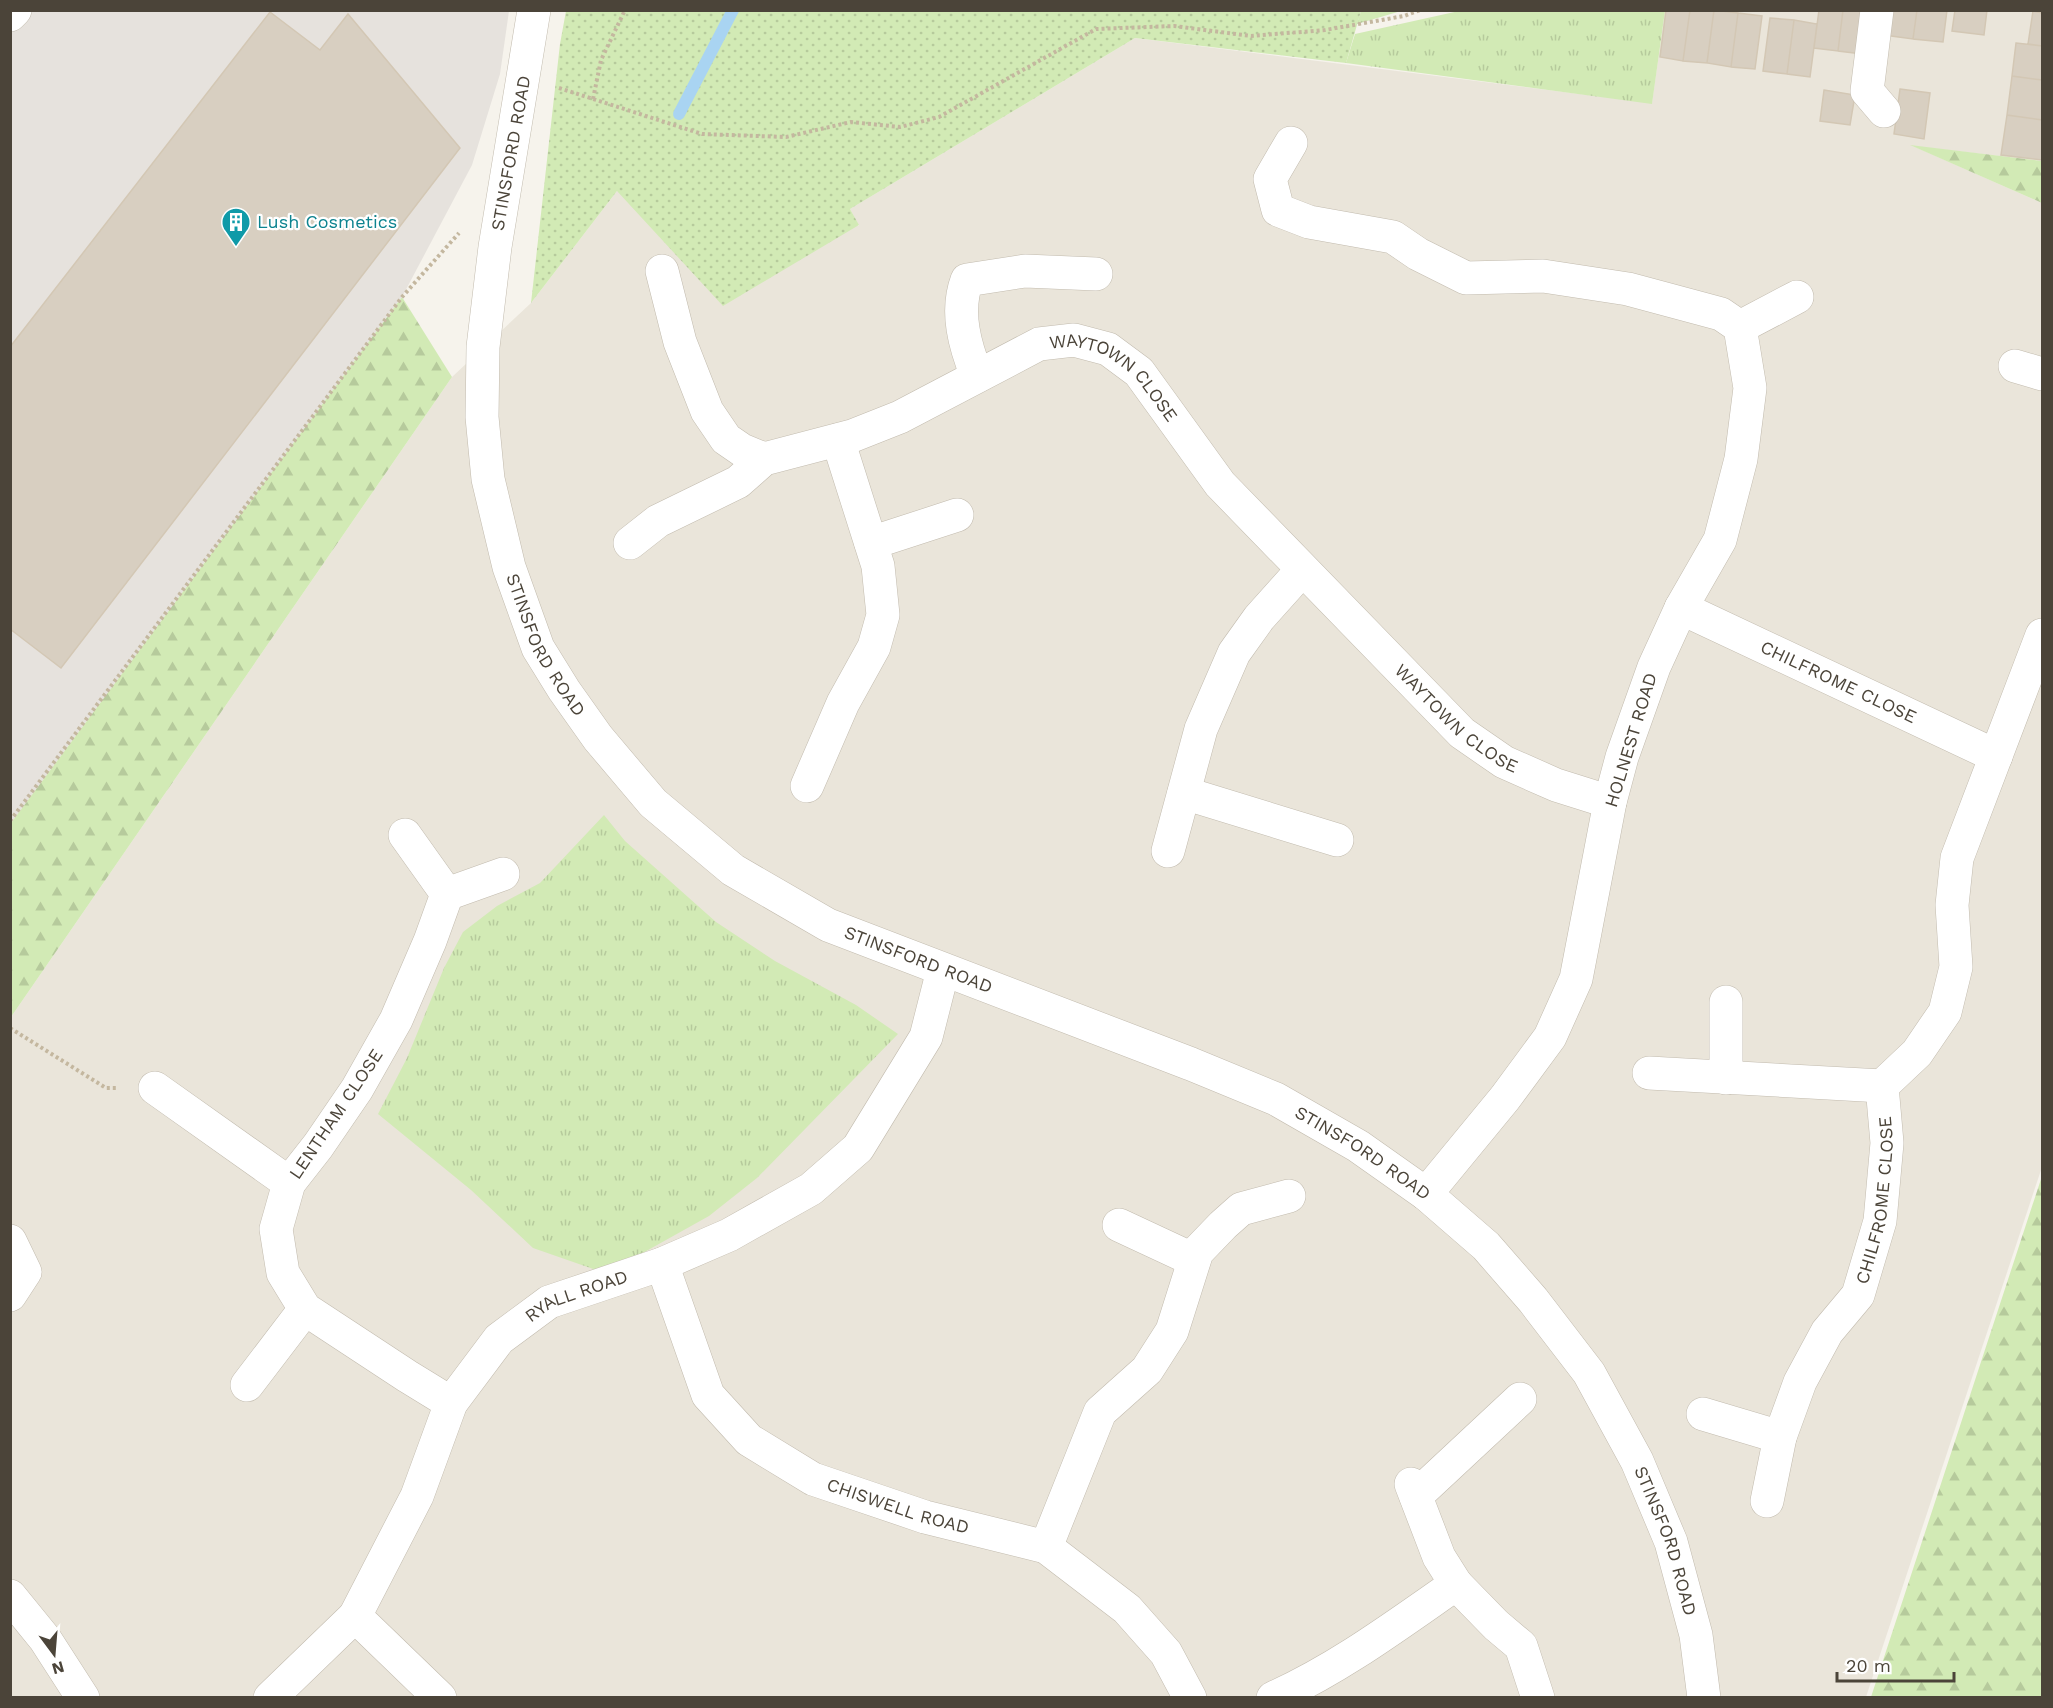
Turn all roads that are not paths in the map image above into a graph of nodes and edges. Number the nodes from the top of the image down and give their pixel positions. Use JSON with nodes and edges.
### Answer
{"nodes":[{"id":1,"x":15,"y":10,"type":"edge"},
{"id":2,"x":534,"y":10,"type":"edge"},
{"id":3,"x":1877,"y":10,"type":"edge"},
{"id":4,"x":10,"y":15,"type":"edge"},
{"id":5,"x":1884,"y":111,"type":"dead end"},
{"id":6,"x":1291,"y":144,"type":"dead end"},
{"id":7,"x":662,"y":271,"type":"dead end"},
{"id":8,"x":1096,"y":274,"type":"dead end"},
{"id":9,"x":1797,"y":297,"type":"dead end"},
{"id":10,"x":1740,"y":327,"type":"junction"},
{"id":11,"x":977,"y":376,"type":"junction"},
{"id":12,"x":838,"y":440,"type":"junction"},
{"id":13,"x":764,"y":459,"type":"junction"},
{"id":14,"x":957,"y":514,"type":"dead end"},
{"id":15,"x":630,"y":543,"type":"dead end"},
{"id":16,"x":871,"y":543,"type":"junction"},
{"id":17,"x":1302,"y":570,"type":"junction"},
{"id":18,"x":1681,"y":608,"type":"junction"},
{"id":19,"x":2043,"y":635,"type":"edge"},
{"id":20,"x":1996,"y":756,"type":"junction"},
{"id":21,"x":807,"y":786,"type":"dead end"},
{"id":22,"x":1184,"y":794,"type":"junction"},
{"id":23,"x":1610,"y":802,"type":"junction"},
{"id":24,"x":405,"y":835,"type":"dead end"},
{"id":25,"x":1337,"y":840,"type":"dead end"},
{"id":26,"x":1167,"y":851,"type":"dead end"},
{"id":27,"x":503,"y":874,"type":"dead end"},
{"id":28,"x":447,"y":894,"type":"junction"},
{"id":29,"x":943,"y":970,"type":"junction"},
{"id":30,"x":1726,"y":1002,"type":"dead end"},
{"id":31,"x":1649,"y":1073,"type":"dead end"},
{"id":32,"x":1726,"y":1078,"type":"junction"},
{"id":33,"x":1882,"y":1086,"type":"junction"},
{"id":34,"x":155,"y":1088,"type":"road end"},
{"id":35,"x":289,"y":1183,"type":"junction"},
{"id":36,"x":1426,"y":1194,"type":"junction"},
{"id":37,"x":1289,"y":1196,"type":"dead end"},
{"id":38,"x":1119,"y":1225,"type":"dead end"},
{"id":39,"x":10,"y":1241,"type":"edge"},
{"id":40,"x":1194,"y":1260,"type":"junction"},
{"id":41,"x":662,"y":1264,"type":"junction"},
{"id":42,"x":10,"y":1295,"type":"edge"},
{"id":43,"x":305,"y":1309,"type":"junction"},
{"id":44,"x":247,"y":1385,"type":"dead end"},
{"id":45,"x":1520,"y":1399,"type":"dead end"},
{"id":46,"x":451,"y":1403,"type":"junction"},
{"id":47,"x":1702,"y":1414,"type":"dead end"},
{"id":48,"x":1780,"y":1437,"type":"junction"},
{"id":49,"x":1767,"y":1501,"type":"dead end"},
{"id":50,"x":1046,"y":1547,"type":"junction"},
{"id":51,"x":1456,"y":1584,"type":"junction"},
{"id":52,"x":10,"y":1596,"type":"edge"},
{"id":53,"x":355,"y":1616,"type":"junction"},
{"id":54,"x":83,"y":1698,"type":"edge"},
{"id":55,"x":270,"y":1698,"type":"edge"},
{"id":56,"x":440,"y":1698,"type":"edge"},
{"id":57,"x":1190,"y":1698,"type":"edge"},
{"id":58,"x":1273,"y":1698,"type":"edge"},
{"id":59,"x":1538,"y":1698,"type":"edge"},
{"id":60,"x":1704,"y":1698,"type":"edge"}],
"edges":[{"from":1,"to":4,"type":"street"},
{"from":2,"to":29,"type":"street","name":"STINSFORD ROAD"},
{"from":3,"to":5,"type":"street"},
{"from":6,"to":10,"type":"street"},
{"from":7,"to":13,"type":"street"},
{"from":8,"to":11,"type":"street"},
{"from":9,"to":10,"type":"street"},
{"from":10,"to":18,"type":"street","name":"HOLNEST ROAD"},
{"from":11,"to":12,"type":"street","name":"WAYTOWN CLOSE"},
{"from":11,"to":17,"type":"street","name":"WAYTOWN CLOSE"},
{"from":12,"to":13,"type":"street","name":"WAYTOWN CLOSE"},
{"from":12,"to":16,"type":"street"},
{"from":13,"to":15,"type":"street","name":"WAYTOWN CLOSE"},
{"from":14,"to":16,"type":"street"},
{"from":16,"to":21,"type":"street"},
{"from":17,"to":22,"type":"street"},
{"from":17,"to":23,"type":"street","name":"WAYTOWN CLOSE"},
{"from":18,"to":20,"type":"street","name":"CHILFROME CLOSE"},
{"from":18,"to":23,"type":"street","name":"HOLNEST ROAD"},
{"from":19,"to":20,"type":"street"},
{"from":20,"to":33,"type":"street"},
{"from":22,"to":25,"type":"street"},
{"from":22,"to":26,"type":"street"},
{"from":23,"to":36,"type":"street","name":"HOLNEST ROAD"},
{"from":24,"to":28,"type":"street"},
{"from":27,"to":28,"type":"street"},
{"from":28,"to":35,"type":"street","name":"LENTHAM CLOSE"},
{"from":29,"to":36,"type":"street","name":"STINSFORD ROAD"},
{"from":29,"to":41,"type":"street","name":"RYALL ROAD"},
{"from":30,"to":32,"type":"street"},
{"from":31,"to":32,"type":"street"},
{"from":32,"to":33,"type":"street"},
{"from":33,"to":48,"type":"street","name":"CHILFROME CLOSE"},
{"from":34,"to":35,"type":"street"},
{"from":35,"to":43,"type":"street","name":"LENTHAM CLOSE"},
{"from":36,"to":60,"type":"street","name":"STINSFORD ROAD"},
{"from":37,"to":40,"type":"street"},
{"from":38,"to":40,"type":"street"},
{"from":39,"to":42,"type":"street"},
{"from":40,"to":50,"type":"street"},
{"from":41,"to":46,"type":"street","name":"RYALL ROAD"},
{"from":41,"to":50,"type":"street","name":"CHISWELL ROAD"},
{"from":43,"to":44,"type":"street"},
{"from":43,"to":46,"type":"street","name":"LENTHAM CLOSE"},
{"from":45,"to":51,"type":"street"},
{"from":46,"to":53,"type":"street","name":"RYALL ROAD"},
{"from":47,"to":48,"type":"street"},
{"from":48,"to":49,"type":"street","name":"CHILFROME CLOSE"},
{"from":50,"to":57,"type":"street","name":"CHISWELL ROAD"},
{"from":51,"to":58,"type":"street"},
{"from":51,"to":59,"type":"street"},
{"from":52,"to":54,"type":"street"},
{"from":53,"to":55,"type":"street","name":"RYALL ROAD"},
{"from":53,"to":56,"type":"street"}]}
